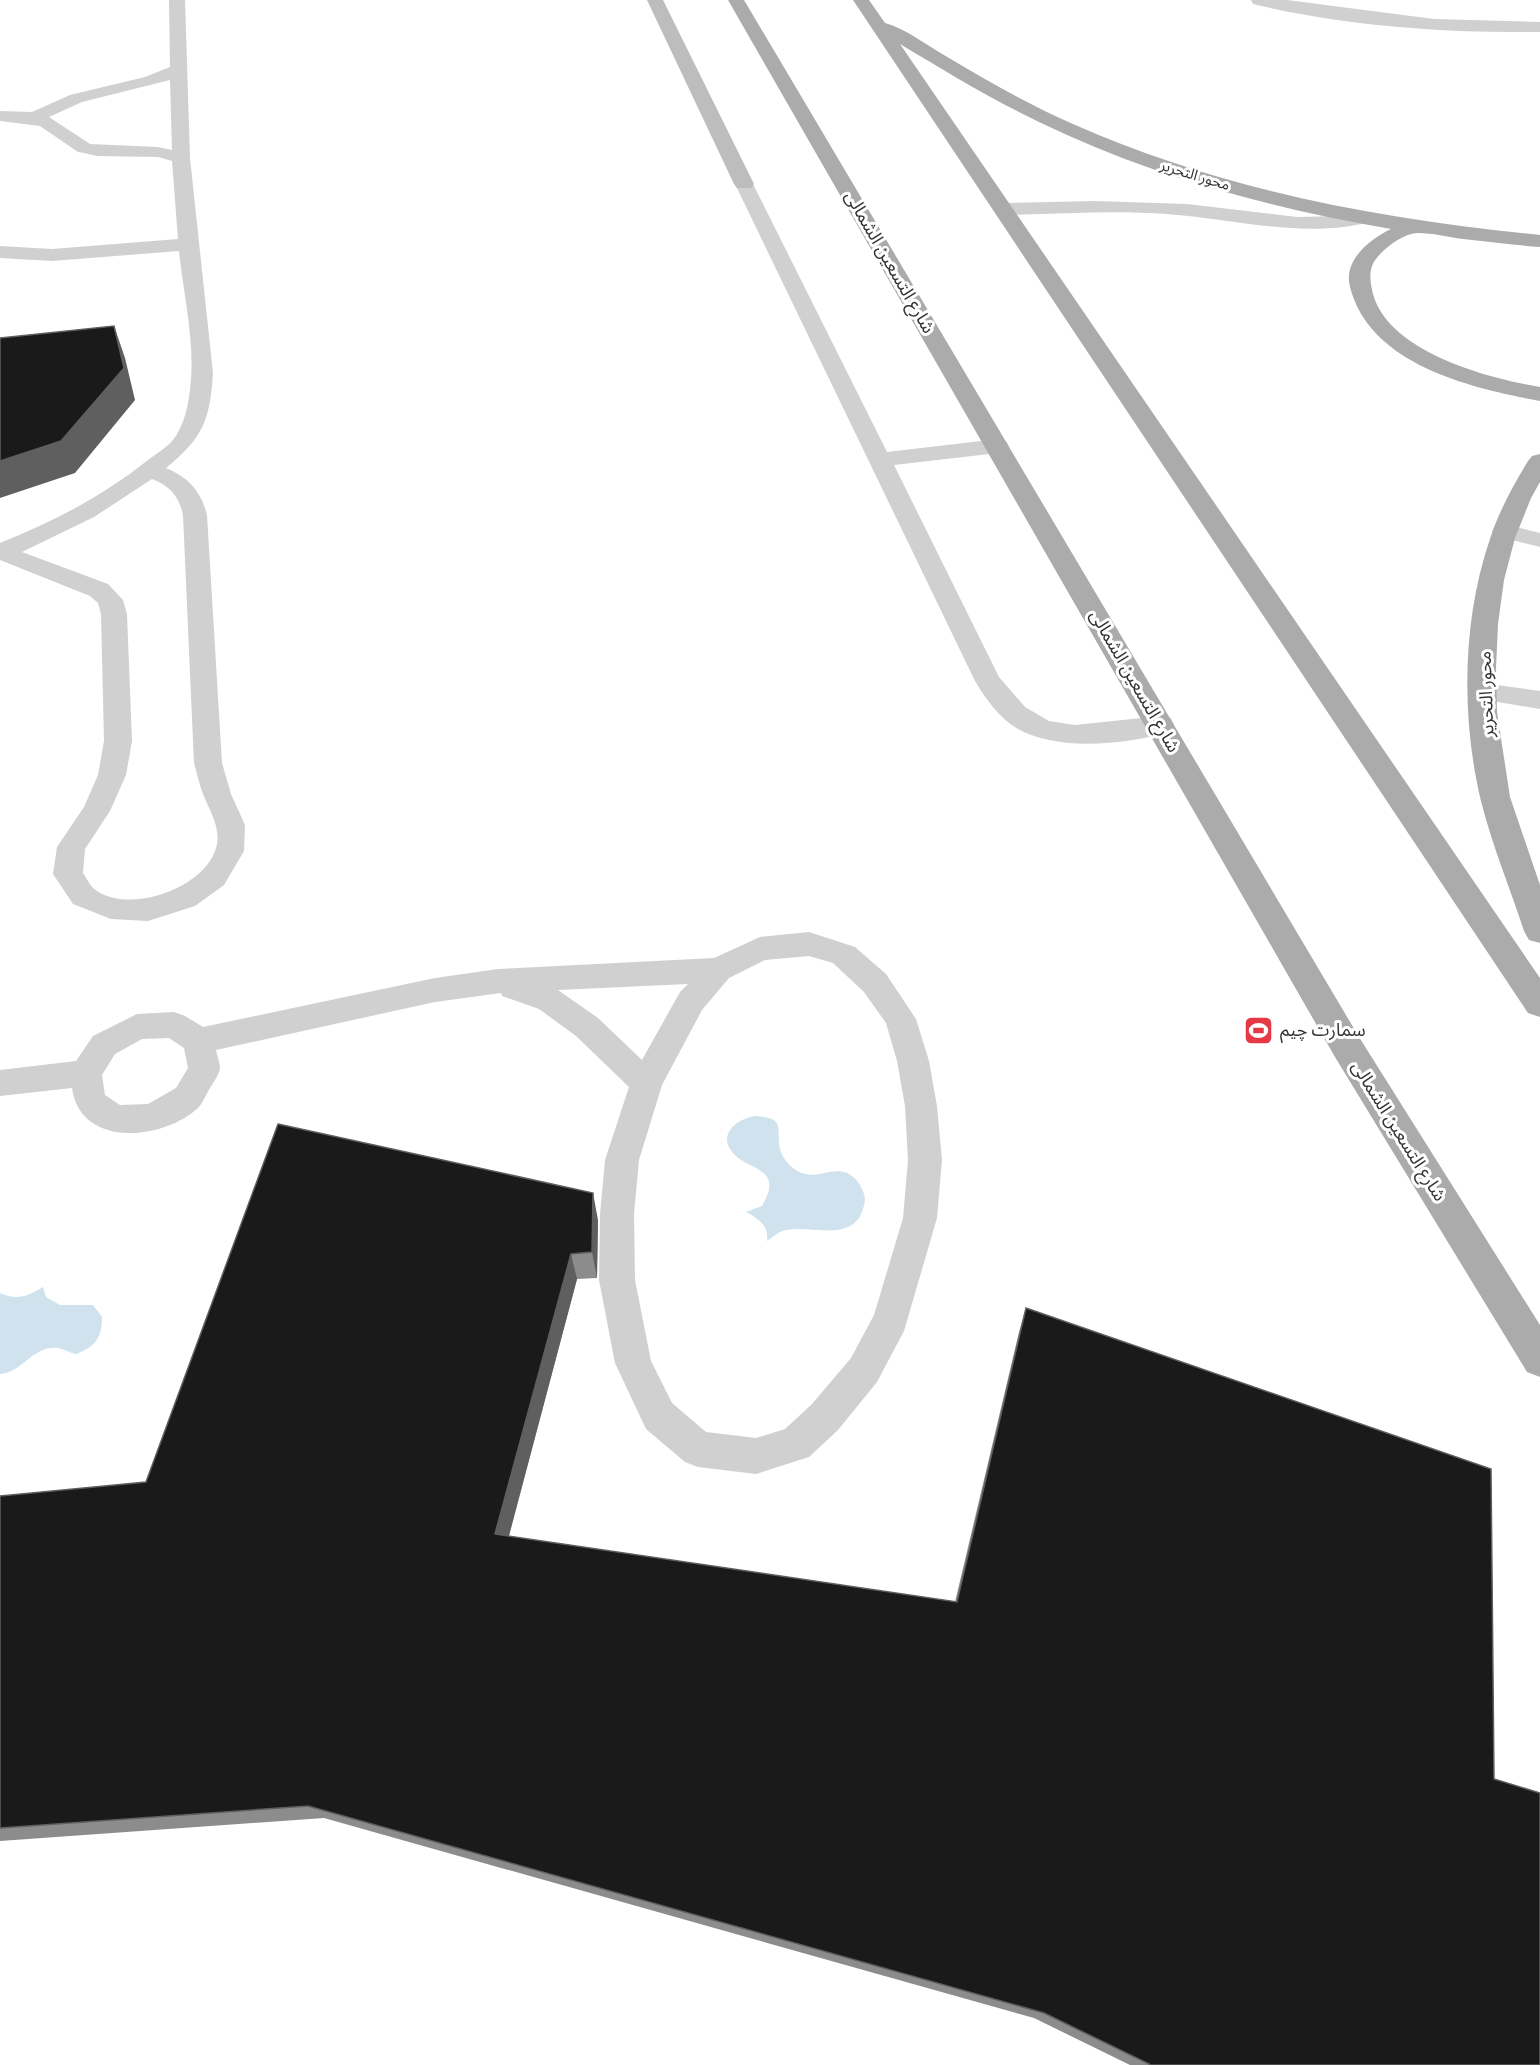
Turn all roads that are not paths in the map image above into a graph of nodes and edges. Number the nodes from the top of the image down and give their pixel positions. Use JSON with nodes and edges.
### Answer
{"nodes":[{"id":1,"x":177,"y":0,"type":"edge"},
{"id":2,"x":655,"y":0,"type":"edge"},
{"id":3,"x":736,"y":0,"type":"edge"},
{"id":4,"x":861,"y":0,"type":"edge"},
{"id":5,"x":1259,"y":0,"type":"edge"},
{"id":6,"x":878,"y":24,"type":"junction"},
{"id":7,"x":1540,"y":27,"type":"edge"},
{"id":8,"x":178,"y":70,"type":"junction"},
{"id":9,"x":0,"y":116,"type":"edge"},
{"id":10,"x":35,"y":118,"type":"junction"},
{"id":11,"x":181,"y":158,"type":"junction"},
{"id":12,"x":744,"y":184,"type":"joint"},
{"id":13,"x":1003,"y":209,"type":"junction"},
{"id":14,"x":1364,"y":218,"type":"junction"},
{"id":15,"x":1412,"y":226,"type":"junction"},
{"id":16,"x":1540,"y":241,"type":"edge"},
{"id":17,"x":188,"y":245,"type":"junction"},
{"id":18,"x":0,"y":252,"type":"edge"},
{"id":19,"x":1540,"y":393,"type":"edge"},
{"id":20,"x":998,"y":446,"type":"junction"},
{"id":21,"x":881,"y":460,"type":"junction"},
{"id":22,"x":1540,"y":460,"type":"edge"},
{"id":23,"x":150,"y":470,"type":"junction"},
{"id":24,"x":1504,"y":531,"type":"junction"},
{"id":25,"x":1540,"y":540,"type":"edge"},
{"id":26,"x":1,"y":552,"type":"edge"},
{"id":27,"x":1483,"y":692,"type":"junction"},
{"id":28,"x":1540,"y":700,"type":"edge"},
{"id":29,"x":1161,"y":725,"type":"junction"},
{"id":30,"x":1540,"y":931,"type":"edge"},
{"id":31,"x":718,"y":970,"type":"junction"},
{"id":32,"x":498,"y":981,"type":"junction"},
{"id":33,"x":1540,"y":1004,"type":"edge"},
{"id":34,"x":199,"y":1041,"type":"junction"},
{"id":35,"x":86,"y":1073,"type":"junction"},
{"id":36,"x":0,"y":1083,"type":"edge"},
{"id":37,"x":646,"y":1083,"type":"junction"},
{"id":38,"x":1540,"y":1359,"type":"edge"}],
"edges":[{"from":1,"to":8,"type":"lane"},
{"from":2,"to":12,"type":"street"},
{"from":3,"to":20,"type":"main road","name":"شارع التسعين الشمالى"},
{"from":4,"to":6,"type":"main road"},
{"from":5,"to":7,"type":"street"},
{"from":6,"to":13,"type":"main road"},
{"from":6,"to":14,"type":"main road","name":"محور التحرير"},
{"from":8,"to":10,"type":"lane"},
{"from":8,"to":11,"type":"lane"},
{"from":9,"to":10,"type":"lane"},
{"from":10,"to":11,"type":"lane"},
{"from":11,"to":17,"type":"lane"},
{"from":12,"to":21,"type":"lane"},
{"from":13,"to":14,"type":"lane"},
{"from":13,"to":33,"type":"main road"},
{"from":14,"to":15,"type":"main road","name":"محور التحرير"},
{"from":15,"to":16,"type":"main road","name":"محور التحرير"},
{"from":15,"to":19,"type":"main road"},
{"from":17,"to":18,"type":"lane"},
{"from":17,"to":23,"type":"lane"},
{"from":20,"to":21,"type":"lane"},
{"from":20,"to":29,"type":"main road","name":"شارع التسعين الشمالى"},
{"from":21,"to":29,"type":"lane"},
{"from":22,"to":24,"type":"main road","name":"محور التحرير"},
{"from":23,"to":26,"type":"lane"},
{"from":23,"to":26,"type":"lane"},
{"from":24,"to":25,"type":"lane"},
{"from":24,"to":27,"type":"main road","name":"محور التحرير"},
{"from":27,"to":28,"type":"lane"},
{"from":27,"to":30,"type":"main road","name":"محور التحرير"},
{"from":29,"to":38,"type":"main road","name":"شارع التسعين الشمالى"},
{"from":31,"to":32,"type":"lane"},
{"from":31,"to":37,"type":"lane"},
{"from":31,"to":37,"type":"lane"},
{"from":32,"to":34,"type":"lane"},
{"from":32,"to":37,"type":"lane"},
{"from":34,"to":35,"type":"lane"},
{"from":34,"to":35,"type":"lane"},
{"from":35,"to":36,"type":"lane"}]}
